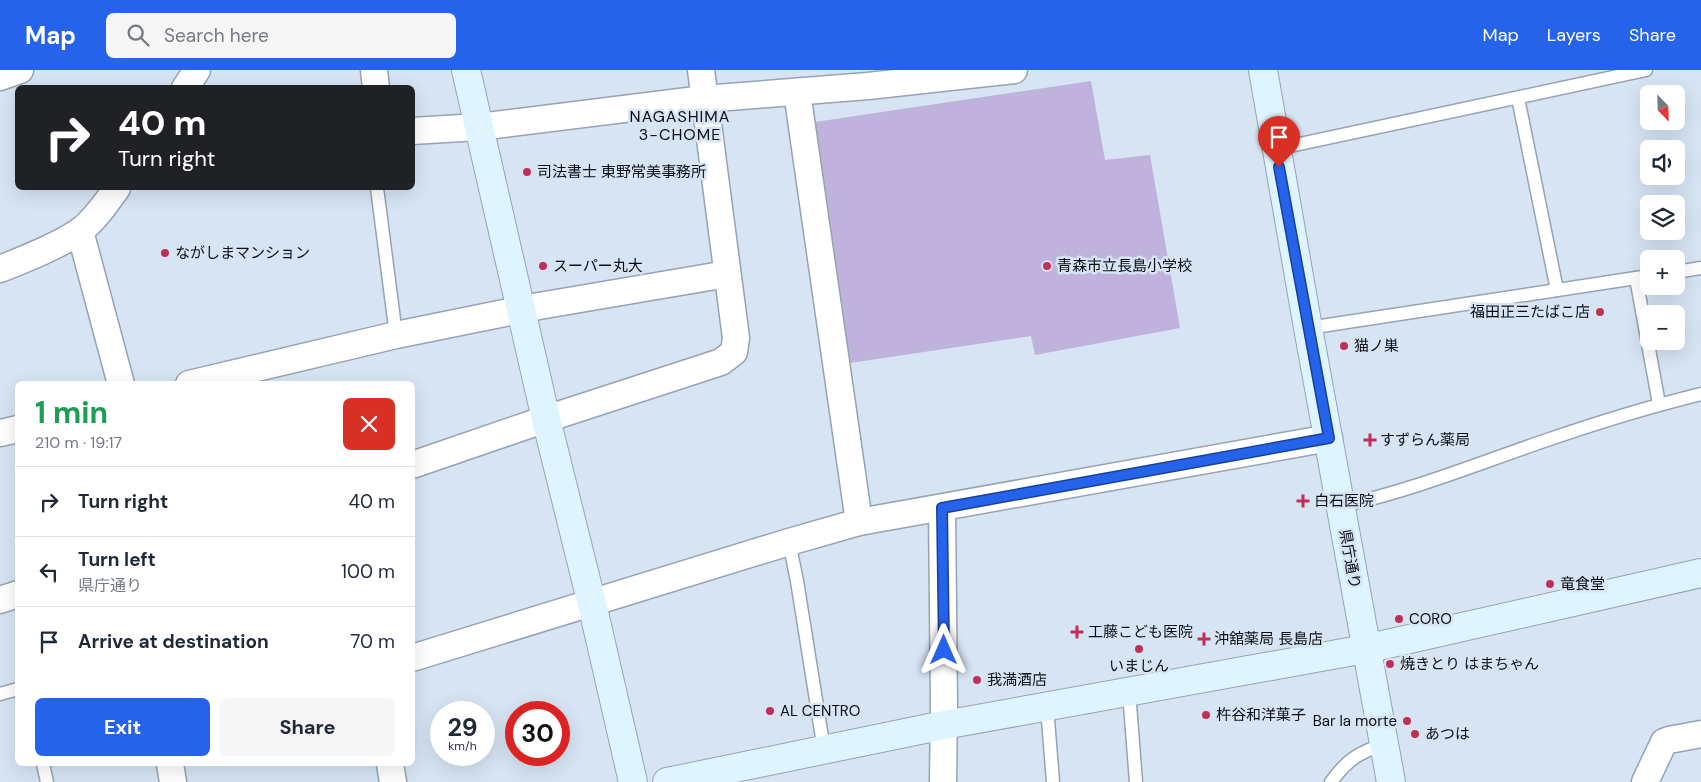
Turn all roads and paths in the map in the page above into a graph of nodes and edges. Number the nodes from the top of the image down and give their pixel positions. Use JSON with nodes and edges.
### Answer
{"nodes":[{"id":1,"x":20,"y":70,"type":"edge"},
{"id":2,"x":196,"y":70,"type":"edge"},
{"id":3,"x":374,"y":70,"type":"edge"},
{"id":4,"x":466,"y":70,"type":"edge"},
{"id":5,"x":701,"y":70,"type":"edge"},
{"id":6,"x":1007,"y":70,"type":"edge"},
{"id":7,"x":1263,"y":70,"type":"edge"},
{"id":8,"x":1646,"y":70,"type":"edge"},
{"id":9,"x":0,"y":77,"type":"edge"},
{"id":10,"x":187,"y":85,"type":"edge"},
{"id":11,"x":376,"y":85,"type":"edge"},
{"id":12,"x":797,"y":92,"type":"junction"},
{"id":13,"x":1518,"y":98,"type":"junction"},
{"id":14,"x":704,"y":99,"type":"junction"},
{"id":15,"x":479,"y":127,"type":"junction"},
{"id":16,"x":415,"y":131,"type":"edge"},
{"id":17,"x":1276,"y":149,"type":"junction"},
{"id":18,"x":116,"y":190,"type":"edge"},
{"id":19,"x":377,"y":190,"type":"edge"},
{"id":20,"x":80,"y":231,"type":"junction"},
{"id":21,"x":1701,"y":268,"type":"edge"},
{"id":22,"x":0,"y":269,"type":"edge"},
{"id":23,"x":1685,"y":271,"type":"edge"},
{"id":24,"x":727,"y":274,"type":"junction"},
{"id":25,"x":1640,"y":277,"type":"edge"},
{"id":26,"x":1557,"y":290,"type":"junction"},
{"id":27,"x":1644,"y":295,"type":"edge"},
{"id":28,"x":521,"y":310,"type":"junction"},
{"id":29,"x":1308,"y":328,"type":"junction"},
{"id":30,"x":396,"y":335,"type":"junction"},
{"id":31,"x":119,"y":381,"type":"edge"},
{"id":32,"x":202,"y":381,"type":"edge"},
{"id":33,"x":1701,"y":394,"type":"edge"},
{"id":34,"x":1659,"y":404,"type":"junction"},
{"id":35,"x":546,"y":419,"type":"junction"},
{"id":36,"x":15,"y":430,"type":"edge"},
{"id":37,"x":0,"y":433,"type":"edge"},
{"id":38,"x":1329,"y":438,"type":"junction"},
{"id":39,"x":415,"y":464,"type":"edge"},
{"id":40,"x":1341,"y":506,"type":"junction"},
{"id":41,"x":942,"y":508,"type":"junction"},
{"id":42,"x":858,"y":522,"type":"junction"},
{"id":43,"x":789,"y":542,"type":"junction"},
{"id":44,"x":1701,"y":573,"type":"edge"},
{"id":45,"x":15,"y":595,"type":"edge"},
{"id":46,"x":0,"y":600,"type":"edge"},
{"id":47,"x":592,"y":604,"type":"junction"},
{"id":48,"x":1366,"y":649,"type":"junction"},
{"id":49,"x":415,"y":657,"type":"edge"},
{"id":50,"x":15,"y":690,"type":"edge"},
{"id":51,"x":1129,"y":692,"type":"junction"},
{"id":52,"x":0,"y":694,"type":"edge"},
{"id":53,"x":1047,"y":707,"type":"junction"},
{"id":54,"x":944,"y":725,"type":"junction"},
{"id":55,"x":1701,"y":734,"type":"edge"},
{"id":56,"x":1383,"y":744,"type":"junction"},
{"id":57,"x":824,"y":750,"type":"junction"},
{"id":58,"x":44,"y":766,"type":"edge"},
{"id":59,"x":170,"y":766,"type":"edge"},
{"id":60,"x":390,"y":766,"type":"edge"},
{"id":61,"x":47,"y":782,"type":"edge"},
{"id":62,"x":173,"y":782,"type":"edge"},
{"id":63,"x":393,"y":782,"type":"edge"},
{"id":64,"x":633,"y":782,"type":"edge"},
{"id":65,"x":666,"y":782,"type":"edge"},
{"id":66,"x":943,"y":782,"type":"edge"},
{"id":67,"x":1053,"y":782,"type":"edge"},
{"id":68,"x":1136,"y":782,"type":"edge"},
{"id":69,"x":1331,"y":782,"type":"edge"},
{"id":70,"x":1391,"y":782,"type":"edge"},
{"id":71,"x":1645,"y":782,"type":"edge"}],
"edges":[{"from":1,"to":9,"type":"street"},
{"from":2,"to":10,"type":"street"},
{"from":3,"to":11,"type":"street"},
{"from":4,"to":15,"type":"street"},
{"from":5,"to":14,"type":"street"},
{"from":6,"to":12,"type":"street"},
{"from":7,"to":17,"type":"street","name":"県庁通り"},
{"from":8,"to":13,"type":"lane"},
{"from":12,"to":14,"type":"street"},
{"from":12,"to":42,"type":"street"},
{"from":13,"to":17,"type":"lane"},
{"from":13,"to":26,"type":"lane"},
{"from":14,"to":15,"type":"street"},
{"from":14,"to":24,"type":"street"},
{"from":15,"to":16,"type":"street"},
{"from":15,"to":28,"type":"street"},
{"from":17,"to":29,"type":"street","name":"県庁通り"},
{"from":18,"to":20,"type":"street"},
{"from":19,"to":30,"type":"lane"},
{"from":20,"to":22,"type":"street"},
{"from":20,"to":31,"type":"street"},
{"from":21,"to":23,"type":"lane"},
{"from":24,"to":28,"type":"street"},
{"from":24,"to":35,"type":"street"},
{"from":25,"to":26,"type":"lane"},
{"from":26,"to":29,"type":"lane"},
{"from":27,"to":34,"type":"lane"},
{"from":28,"to":30,"type":"street"},
{"from":28,"to":35,"type":"street"},
{"from":29,"to":38,"type":"street","name":"県庁通り"},
{"from":30,"to":32,"type":"street"},
{"from":33,"to":34,"type":"lane"},
{"from":34,"to":40,"type":"lane"},
{"from":35,"to":39,"type":"street"},
{"from":35,"to":47,"type":"street"},
{"from":36,"to":37,"type":"street"},
{"from":38,"to":40,"type":"street","name":"県庁通り"},
{"from":38,"to":41,"type":"street"},
{"from":40,"to":48,"type":"street","name":"県庁通り"},
{"from":41,"to":42,"type":"street"},
{"from":41,"to":54,"type":"street"},
{"from":42,"to":43,"type":"street"},
{"from":43,"to":47,"type":"street"},
{"from":43,"to":57,"type":"lane"},
{"from":44,"to":48,"type":"street"},
{"from":45,"to":46,"type":"street"},
{"from":47,"to":49,"type":"street"},
{"from":47,"to":64,"type":"street"},
{"from":48,"to":51,"type":"street"},
{"from":48,"to":56,"type":"street","name":"県庁通り"},
{"from":50,"to":52,"type":"lane"},
{"from":51,"to":53,"type":"street"},
{"from":51,"to":68,"type":"lane"},
{"from":53,"to":54,"type":"street"},
{"from":53,"to":67,"type":"lane"},
{"from":54,"to":57,"type":"street"},
{"from":54,"to":66,"type":"street"},
{"from":55,"to":71,"type":"street"},
{"from":56,"to":69,"type":"lane"},
{"from":56,"to":70,"type":"street","name":"県庁通り"},
{"from":57,"to":65,"type":"street"},
{"from":58,"to":61,"type":"lane"},
{"from":59,"to":62,"type":"street"},
{"from":60,"to":63,"type":"street"}]}
